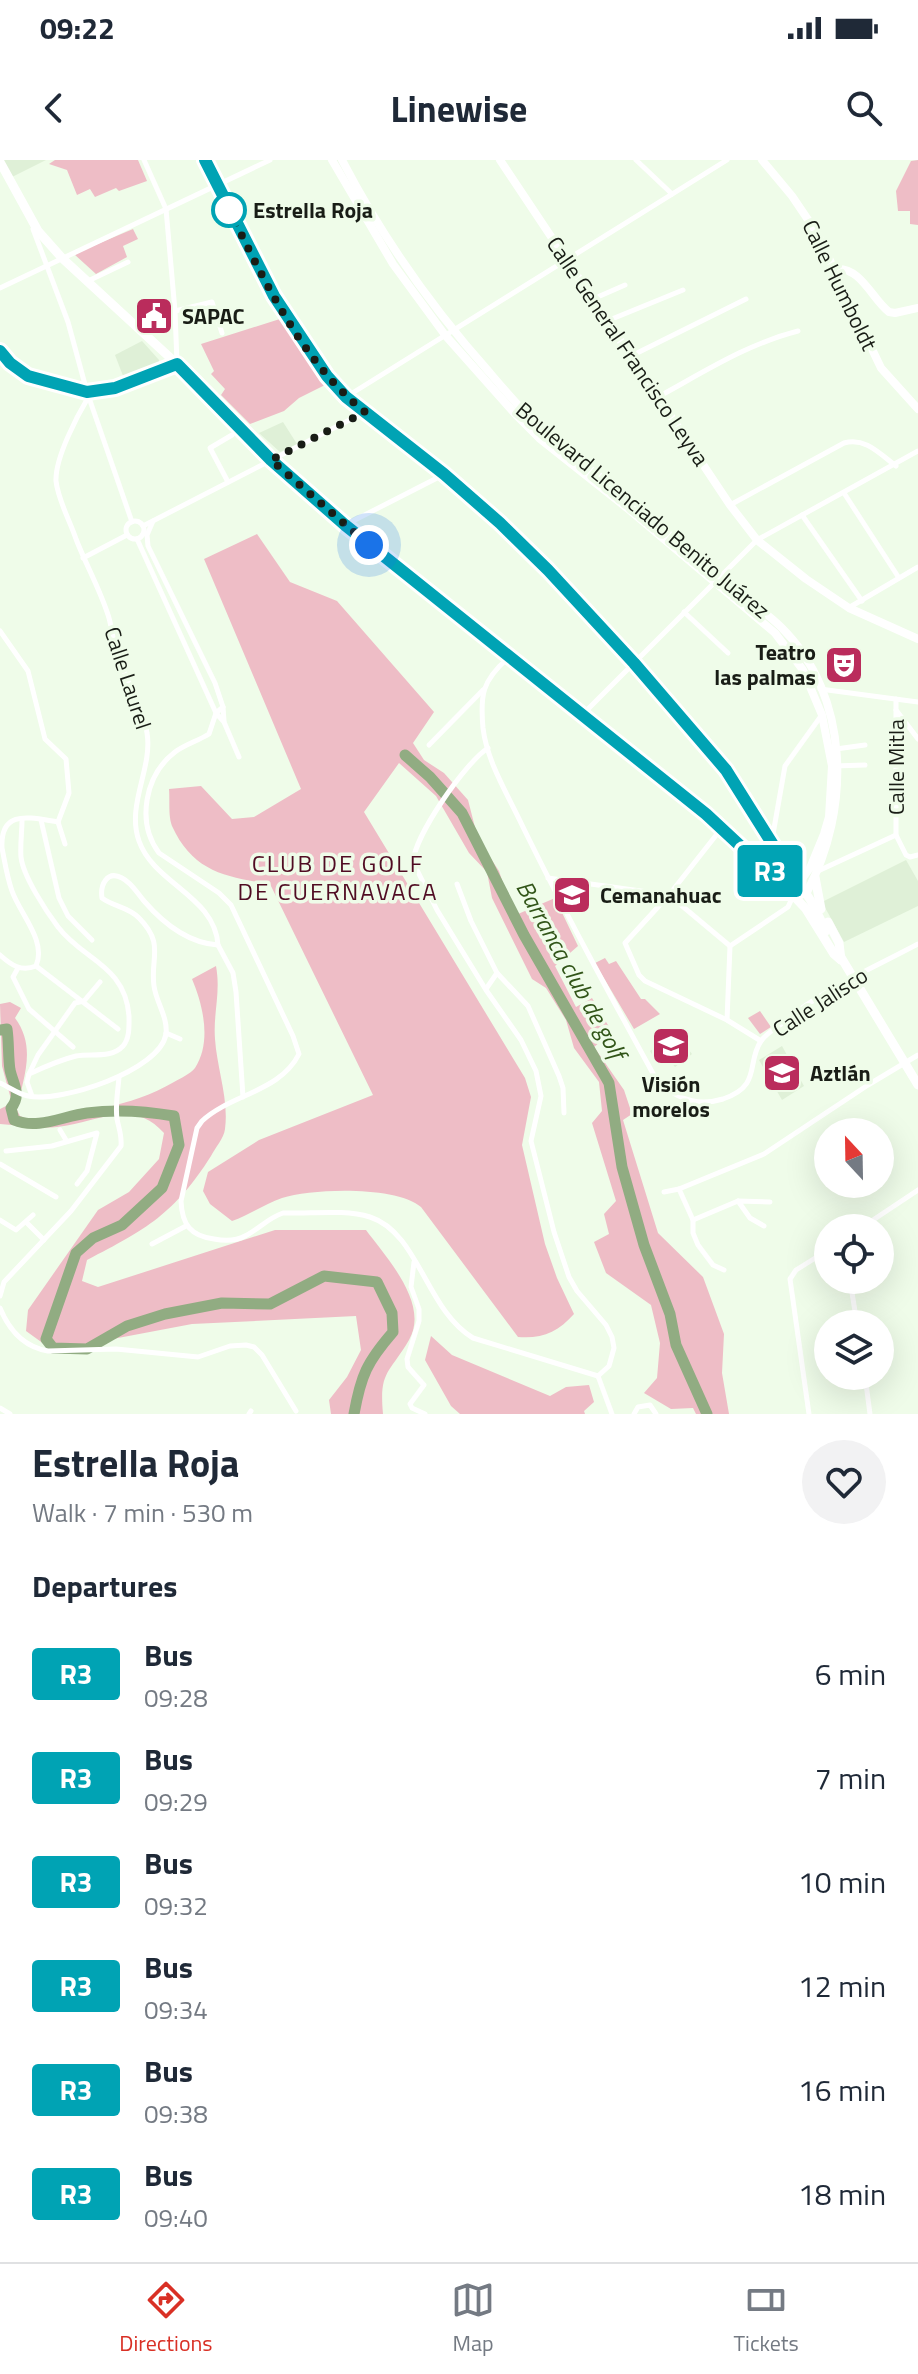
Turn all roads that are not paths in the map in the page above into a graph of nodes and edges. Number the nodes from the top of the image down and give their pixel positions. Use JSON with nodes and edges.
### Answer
{"nodes":[{"id":1,"x":144,"y":160,"type":"edge"},
{"id":2,"x":205,"y":160,"type":"edge"},
{"id":3,"x":270,"y":160,"type":"edge"},
{"id":4,"x":332,"y":160,"type":"edge"},
{"id":5,"x":342,"y":160,"type":"edge"},
{"id":6,"x":500,"y":160,"type":"edge"},
{"id":7,"x":636,"y":160,"type":"edge"},
{"id":8,"x":727,"y":160,"type":"edge"},
{"id":9,"x":762,"y":160,"type":"edge"},
{"id":10,"x":0,"y":162,"type":"edge"},
{"id":11,"x":217,"y":186,"type":"junction"},
{"id":12,"x":672,"y":194,"type":"junction"},
{"id":13,"x":166,"y":209,"type":"junction"},
{"id":14,"x":30,"y":221,"type":"junction"},
{"id":15,"x":62,"y":258,"type":"junction"},
{"id":16,"x":567,"y":258,"type":"junction"},
{"id":17,"x":128,"y":262,"type":"dead end"},
{"id":18,"x":46,"y":265,"type":"junction"},
{"id":19,"x":836,"y":269,"type":"junction"},
{"id":20,"x":87,"y":281,"type":"junction"},
{"id":21,"x":625,"y":285,"type":"dead end"},
{"id":22,"x":0,"y":288,"type":"edge"},
{"id":23,"x":683,"y":290,"type":"dead end"},
{"id":24,"x":593,"y":299,"type":"junction"},
{"id":25,"x":746,"y":299,"type":"dead end"},
{"id":26,"x":918,"y":308,"type":"edge"},
{"id":27,"x":175,"y":311,"type":"junction"},
{"id":28,"x":607,"y":321,"type":"junction"},
{"id":29,"x":798,"y":331,"type":"dead end"},
{"id":30,"x":222,"y":333,"type":"dead end"},
{"id":31,"x":448,"y":333,"type":"junction"},
{"id":32,"x":0,"y":351,"type":"edge"},
{"id":33,"x":631,"y":356,"type":"junction"},
{"id":34,"x":177,"y":364,"type":"junction"},
{"id":35,"x":88,"y":394,"type":"junction"},
{"id":36,"x":346,"y":397,"type":"junction"},
{"id":37,"x":658,"y":397,"type":"junction"},
{"id":38,"x":918,"y":409,"type":"edge"},
{"id":39,"x":365,"y":412,"type":"junction"},
{"id":40,"x":232,"y":435,"type":"dead end"},
{"id":41,"x":918,"y":451,"type":"edge"},
{"id":42,"x":271,"y":460,"type":"junction"},
{"id":43,"x":896,"y":466,"type":"junction"},
{"id":44,"x":444,"y":474,"type":"junction"},
{"id":45,"x":228,"y":482,"type":"junction"},
{"id":46,"x":844,"y":493,"type":"junction"},
{"id":47,"x":730,"y":505,"type":"junction"},
{"id":48,"x":802,"y":515,"type":"junction"},
{"id":49,"x":153,"y":521,"type":"junction"},
{"id":50,"x":132,"y":522,"type":"junction"},
{"id":51,"x":345,"y":525,"type":"junction"},
{"id":52,"x":143,"y":526,"type":"junction"},
{"id":53,"x":127,"y":535,"type":"junction"},
{"id":54,"x":137,"y":539,"type":"junction"},
{"id":55,"x":757,"y":540,"type":"junction"},
{"id":56,"x":83,"y":558,"type":"junction"},
{"id":57,"x":918,"y":567,"type":"edge"},
{"id":58,"x":899,"y":578,"type":"junction"},
{"id":59,"x":717,"y":581,"type":"junction"},
{"id":60,"x":862,"y":601,"type":"junction"},
{"id":61,"x":849,"y":608,"type":"junction"},
{"id":62,"x":684,"y":612,"type":"junction"},
{"id":63,"x":0,"y":631,"type":"edge"},
{"id":64,"x":918,"y":639,"type":"edge"},
{"id":65,"x":728,"y":653,"type":"dead end"},
{"id":66,"x":508,"y":658,"type":"junction"},
{"id":67,"x":634,"y":663,"type":"junction"},
{"id":68,"x":483,"y":689,"type":"junction"},
{"id":69,"x":817,"y":690,"type":"junction"},
{"id":70,"x":896,"y":699,"type":"junction"},
{"id":71,"x":918,"y":702,"type":"edge"},
{"id":72,"x":223,"y":707,"type":"junction"},
{"id":73,"x":895,"y":709,"type":"junction"},
{"id":74,"x":825,"y":712,"type":"junction"},
{"id":75,"x":216,"y":713,"type":"junction"},
{"id":76,"x":581,"y":716,"type":"junction"},
{"id":77,"x":224,"y":722,"type":"junction"},
{"id":78,"x":918,"y":739,"type":"edge"},
{"id":79,"x":429,"y":745,"type":"dead end"},
{"id":80,"x":865,"y":745,"type":"dead end"},
{"id":81,"x":488,"y":748,"type":"junction"},
{"id":82,"x":836,"y":749,"type":"junction"},
{"id":83,"x":239,"y":757,"type":"dead end"},
{"id":84,"x":865,"y":765,"type":"dead end"},
{"id":85,"x":835,"y":766,"type":"junction"},
{"id":86,"x":22,"y":820,"type":"junction"},
{"id":87,"x":41,"y":820,"type":"junction"},
{"id":88,"x":58,"y":822,"type":"junction"},
{"id":89,"x":1,"y":828,"type":"edge"},
{"id":90,"x":721,"y":828,"type":"junction"},
{"id":91,"x":896,"y":835,"type":"junction"},
{"id":92,"x":772,"y":840,"type":"junction"},
{"id":93,"x":65,"y":844,"type":"dead end"},
{"id":94,"x":918,"y":855,"type":"edge"},
{"id":95,"x":770,"y":871,"type":"junction"},
{"id":96,"x":816,"y":874,"type":"junction"},
{"id":97,"x":548,"y":878,"type":"junction"},
{"id":98,"x":797,"y":883,"type":"junction"},
{"id":99,"x":457,"y":884,"type":"dead end"},
{"id":100,"x":807,"y":892,"type":"junction"},
{"id":101,"x":669,"y":895,"type":"junction"},
{"id":102,"x":793,"y":896,"type":"junction"},
{"id":103,"x":92,"y":940,"type":"dead end"},
{"id":104,"x":918,"y":944,"type":"edge"},
{"id":105,"x":218,"y":945,"type":"junction"},
{"id":106,"x":730,"y":946,"type":"junction"},
{"id":107,"x":0,"y":955,"type":"edge"},
{"id":108,"x":841,"y":960,"type":"junction"},
{"id":109,"x":36,"y":966,"type":"junction"},
{"id":110,"x":18,"y":968,"type":"junction"},
{"id":111,"x":497,"y":973,"type":"junction"},
{"id":112,"x":852,"y":976,"type":"junction"},
{"id":113,"x":100,"y":982,"type":"dead end"},
{"id":114,"x":486,"y":990,"type":"junction"},
{"id":115,"x":84,"y":1001,"type":"junction"},
{"id":116,"x":727,"y":1020,"type":"junction"},
{"id":117,"x":118,"y":1029,"type":"dead end"},
{"id":118,"x":55,"y":1031,"type":"junction"},
{"id":119,"x":166,"y":1033,"type":"junction"},
{"id":120,"x":180,"y":1039,"type":"dead end"},
{"id":121,"x":761,"y":1041,"type":"junction"},
{"id":122,"x":73,"y":1047,"type":"dead end"},
{"id":123,"x":918,"y":1055,"type":"edge"},
{"id":124,"x":904,"y":1061,"type":"junction"},
{"id":125,"x":29,"y":1074,"type":"junction"},
{"id":126,"x":119,"y":1077,"type":"junction"},
{"id":127,"x":1,"y":1084,"type":"edge"},
{"id":128,"x":918,"y":1085,"type":"edge"},
{"id":129,"x":32,"y":1096,"type":"junction"},
{"id":130,"x":243,"y":1097,"type":"junction"},
{"id":131,"x":564,"y":1113,"type":"dead end"},
{"id":132,"x":60,"y":1130,"type":"dead end"},
{"id":133,"x":66,"y":1140,"type":"junction"},
{"id":134,"x":3,"y":1149,"type":"edge"},
{"id":135,"x":0,"y":1163,"type":"edge"},
{"id":136,"x":77,"y":1184,"type":"dead end"},
{"id":137,"x":679,"y":1189,"type":"junction"},
{"id":138,"x":918,"y":1190,"type":"edge"},
{"id":139,"x":664,"y":1192,"type":"dead end"},
{"id":140,"x":56,"y":1197,"type":"dead end"},
{"id":141,"x":738,"y":1201,"type":"junction"},
{"id":142,"x":770,"y":1202,"type":"dead end"},
{"id":143,"x":882,"y":1214,"type":"edge"},
{"id":144,"x":33,"y":1215,"type":"dead end"},
{"id":145,"x":0,"y":1220,"type":"edge"},
{"id":146,"x":693,"y":1220,"type":"junction"},
{"id":147,"x":26,"y":1222,"type":"junction"},
{"id":148,"x":186,"y":1226,"type":"junction"},
{"id":149,"x":764,"y":1226,"type":"dead end"},
{"id":150,"x":44,"y":1240,"type":"junction"},
{"id":151,"x":152,"y":1244,"type":"dead end"},
{"id":152,"x":814,"y":1259,"type":"edge"},
{"id":153,"x":414,"y":1261,"type":"junction"},
{"id":154,"x":724,"y":1270,"type":"dead end"},
{"id":155,"x":0,"y":1296,"type":"edge"},
{"id":156,"x":0,"y":1308,"type":"edge"},
{"id":157,"x":598,"y":1376,"type":"junction"},
{"id":158,"x":867,"y":1390,"type":"edge"},
{"id":159,"x":0,"y":1408,"type":"edge"},
{"id":160,"x":296,"y":1411,"type":"dead end"},
{"id":161,"x":428,"y":1413,"type":"edge"},
{"id":162,"x":10,"y":1414,"type":"edge"},
{"id":163,"x":612,"y":1414,"type":"edge"},
{"id":164,"x":634,"y":1414,"type":"edge"},
{"id":165,"x":656,"y":1414,"type":"edge"},
{"id":166,"x":809,"y":1414,"type":"edge"},
{"id":167,"x":870,"y":1414,"type":"edge"}],
"edges":[{"from":1,"to":13,"type":"street"},
{"from":2,"to":11,"type":"street"},
{"from":3,"to":11,"type":"street"},
{"from":4,"to":31,"type":"street","name":"Boulevard Licenciado Benito Juárez"},
{"from":5,"to":31,"type":"street","name":"Boulevard Licenciado Benito Juárez"},
{"from":6,"to":16,"type":"street","name":"Calle General Francisco Leyva"},
{"from":7,"to":12,"type":"street"},
{"from":8,"to":12,"type":"street"},
{"from":9,"to":19,"type":"street","name":"Calle Humboldt"},
{"from":10,"to":14,"type":"main road"},
{"from":11,"to":13,"type":"street"},
{"from":11,"to":36,"type":"street"},
{"from":12,"to":16,"type":"street"},
{"from":13,"to":15,"type":"street"},
{"from":13,"to":27,"type":"street"},
{"from":14,"to":15,"type":"main road"},
{"from":14,"to":18,"type":"street"},
{"from":15,"to":18,"type":"street"},
{"from":15,"to":20,"type":"main road"},
{"from":16,"to":24,"type":"street","name":"Calle General Francisco Leyva"},
{"from":16,"to":31,"type":"street"},
{"from":17,"to":20,"type":"street"},
{"from":18,"to":22,"type":"street"},
{"from":18,"to":35,"type":"street"},
{"from":19,"to":26,"type":"street"},
{"from":19,"to":38,"type":"street","name":"Calle Humboldt"},
{"from":20,"to":34,"type":"main road"},
{"from":21,"to":24,"type":"street"},
{"from":23,"to":28,"type":"street"},
{"from":24,"to":28,"type":"street","name":"Calle General Francisco Leyva"},
{"from":25,"to":33,"type":"street"},
{"from":27,"to":30,"type":"street"},
{"from":27,"to":34,"type":"street"},
{"from":28,"to":33,"type":"street","name":"Calle General Francisco Leyva"},
{"from":29,"to":37,"type":"street"},
{"from":31,"to":36,"type":"street"},
{"from":31,"to":59,"type":"street","name":"Boulevard Licenciado Benito Juárez"},
{"from":32,"to":35,"type":"main road"},
{"from":33,"to":37,"type":"street","name":"Calle General Francisco Leyva"},
{"from":34,"to":35,"type":"main road"},
{"from":34,"to":42,"type":"main road"},
{"from":35,"to":50,"type":"street"},
{"from":35,"to":56,"type":"street","name":"Calle Laurel"},
{"from":36,"to":39,"type":"street"},
{"from":37,"to":47,"type":"street","name":"Calle General Francisco Leyva"},
{"from":39,"to":42,"type":"street"},
{"from":39,"to":44,"type":"street"},
{"from":40,"to":45,"type":"street"},
{"from":41,"to":43,"type":"street"},
{"from":42,"to":45,"type":"street"},
{"from":42,"to":51,"type":"main road"},
{"from":43,"to":46,"type":"street"},
{"from":43,"to":47,"type":"street"},
{"from":44,"to":51,"type":"street"},
{"from":44,"to":67,"type":"street"},
{"from":45,"to":49,"type":"street"},
{"from":46,"to":48,"type":"street"},
{"from":46,"to":58,"type":"street"},
{"from":47,"to":55,"type":"street","name":"Calle General Francisco Leyva"},
{"from":48,"to":55,"type":"street"},
{"from":48,"to":60,"type":"street"},
{"from":49,"to":52,"type":"street"},
{"from":49,"to":72,"type":"street"},
{"from":50,"to":52,"type":"street"},
{"from":50,"to":53,"type":"street"},
{"from":51,"to":66,"type":"main road"},
{"from":52,"to":54,"type":"street"},
{"from":53,"to":54,"type":"street"},
{"from":53,"to":56,"type":"street"},
{"from":54,"to":75,"type":"street"},
{"from":55,"to":59,"type":"street"},
{"from":55,"to":61,"type":"street","name":"Calle General Francisco Leyva"},
{"from":56,"to":105,"type":"street","name":"Calle Laurel"},
{"from":57,"to":58,"type":"street"},
{"from":58,"to":60,"type":"street"},
{"from":59,"to":62,"type":"street"},
{"from":59,"to":69,"type":"street","name":"Boulevard Licenciado Benito Juárez"},
{"from":60,"to":61,"type":"street"},
{"from":61,"to":64,"type":"street","name":"Calle General Francisco Leyva"},
{"from":62,"to":65,"type":"street"},
{"from":62,"to":67,"type":"street"},
{"from":63,"to":88,"type":"street"},
{"from":66,"to":68,"type":"street"},
{"from":66,"to":76,"type":"main road"},
{"from":67,"to":76,"type":"street"},
{"from":67,"to":92,"type":"street"},
{"from":68,"to":79,"type":"street"},
{"from":68,"to":81,"type":"street","name":"Calle Jalisco"},
{"from":69,"to":70,"type":"street"},
{"from":69,"to":74,"type":"street","name":"Boulevard Licenciado Benito Juárez"},
{"from":70,"to":71,"type":"street"},
{"from":70,"to":73,"type":"street","name":"Calle Mitla"},
{"from":72,"to":75,"type":"street"},
{"from":72,"to":77,"type":"street"},
{"from":73,"to":78,"type":"street"},
{"from":73,"to":91,"type":"street","name":"Calle Mitla"},
{"from":74,"to":82,"type":"street","name":"Boulevard Licenciado Benito Juárez"},
{"from":74,"to":85,"type":"street","name":"Boulevard Licenciado Benito Juárez"},
{"from":74,"to":92,"type":"street"},
{"from":75,"to":77,"type":"street"},
{"from":75,"to":130,"type":"street"},
{"from":76,"to":90,"type":"main road"},
{"from":77,"to":83,"type":"street"},
{"from":80,"to":82,"type":"street"},
{"from":81,"to":97,"type":"street","name":"Calle Jalisco"},
{"from":81,"to":114,"type":"street"},
{"from":82,"to":85,"type":"street","name":"Boulevard Licenciado Benito Juárez"},
{"from":84,"to":85,"type":"street"},
{"from":85,"to":96,"type":"street","name":"Boulevard Licenciado Benito Juárez"},
{"from":85,"to":98,"type":"street","name":"Boulevard Licenciado Benito Juárez"},
{"from":86,"to":87,"type":"street"},
{"from":86,"to":89,"type":"street"},
{"from":86,"to":125,"type":"street"},
{"from":87,"to":88,"type":"street"},
{"from":87,"to":103,"type":"street"},
{"from":88,"to":93,"type":"street"},
{"from":89,"to":109,"type":"street"},
{"from":90,"to":95,"type":"main road"},
{"from":90,"to":101,"type":"street"},
{"from":91,"to":94,"type":"street"},
{"from":91,"to":96,"type":"street"},
{"from":92,"to":98,"type":"street"},
{"from":95,"to":98,"type":"main road"},
{"from":95,"to":102,"type":"main road"},
{"from":96,"to":100,"type":"street","name":"Boulevard Licenciado Benito Juárez"},
{"from":96,"to":108,"type":"main road"},
{"from":97,"to":101,"type":"street"},
{"from":97,"to":121,"type":"street","name":"Calle Jalisco"},
{"from":98,"to":100,"type":"main road"},
{"from":98,"to":102,"type":"street","name":"Boulevard Licenciado Benito Juárez"},
{"from":99,"to":111,"type":"street"},
{"from":100,"to":108,"type":"main road"},
{"from":101,"to":106,"type":"street"},
{"from":101,"to":116,"type":"street"},
{"from":102,"to":106,"type":"street"},
{"from":102,"to":108,"type":"main road"},
{"from":104,"to":112,"type":"street","name":"Calle Jalisco"},
{"from":105,"to":119,"type":"street"},
{"from":105,"to":130,"type":"street","name":"Calle Laurel"},
{"from":106,"to":116,"type":"street"},
{"from":107,"to":110,"type":"street"},
{"from":108,"to":112,"type":"main road"},
{"from":109,"to":110,"type":"street"},
{"from":109,"to":115,"type":"street"},
{"from":110,"to":118,"type":"street"},
{"from":111,"to":114,"type":"street"},
{"from":111,"to":131,"type":"street"},
{"from":112,"to":121,"type":"street","name":"Calle Jalisco"},
{"from":112,"to":124,"type":"main road"},
{"from":113,"to":115,"type":"street"},
{"from":114,"to":157,"type":"street"},
{"from":115,"to":117,"type":"street"},
{"from":115,"to":118,"type":"street"},
{"from":116,"to":121,"type":"street"},
{"from":118,"to":122,"type":"street"},
{"from":118,"to":125,"type":"street"},
{"from":119,"to":120,"type":"street"},
{"from":119,"to":126,"type":"street"},
{"from":123,"to":124,"type":"street"},
{"from":124,"to":128,"type":"main road"},
{"from":124,"to":137,"type":"street"},
{"from":125,"to":129,"type":"street"},
{"from":126,"to":129,"type":"street"},
{"from":126,"to":150,"type":"street"},
{"from":127,"to":129,"type":"street"},
{"from":130,"to":148,"type":"street"},
{"from":132,"to":133,"type":"street"},
{"from":133,"to":134,"type":"street"},
{"from":133,"to":136,"type":"street"},
{"from":134,"to":135,"type":"street"},
{"from":135,"to":140,"type":"street"},
{"from":137,"to":139,"type":"street"},
{"from":137,"to":146,"type":"street"},
{"from":138,"to":143,"type":"street"},
{"from":141,"to":142,"type":"street"},
{"from":141,"to":146,"type":"street"},
{"from":141,"to":149,"type":"street"},
{"from":144,"to":147,"type":"street"},
{"from":145,"to":147,"type":"street"},
{"from":146,"to":154,"type":"street"},
{"from":147,"to":150,"type":"street"},
{"from":148,"to":151,"type":"street"},
{"from":148,"to":153,"type":"street"},
{"from":150,"to":155,"type":"street"},
{"from":152,"to":166,"type":"street"},
{"from":153,"to":157,"type":"street"},
{"from":153,"to":161,"type":"street"},
{"from":156,"to":160,"type":"street"},
{"from":157,"to":163,"type":"street"},
{"from":158,"to":167,"type":"street"},
{"from":159,"to":162,"type":"street"},
{"from":164,"to":165,"type":"street"}]}
